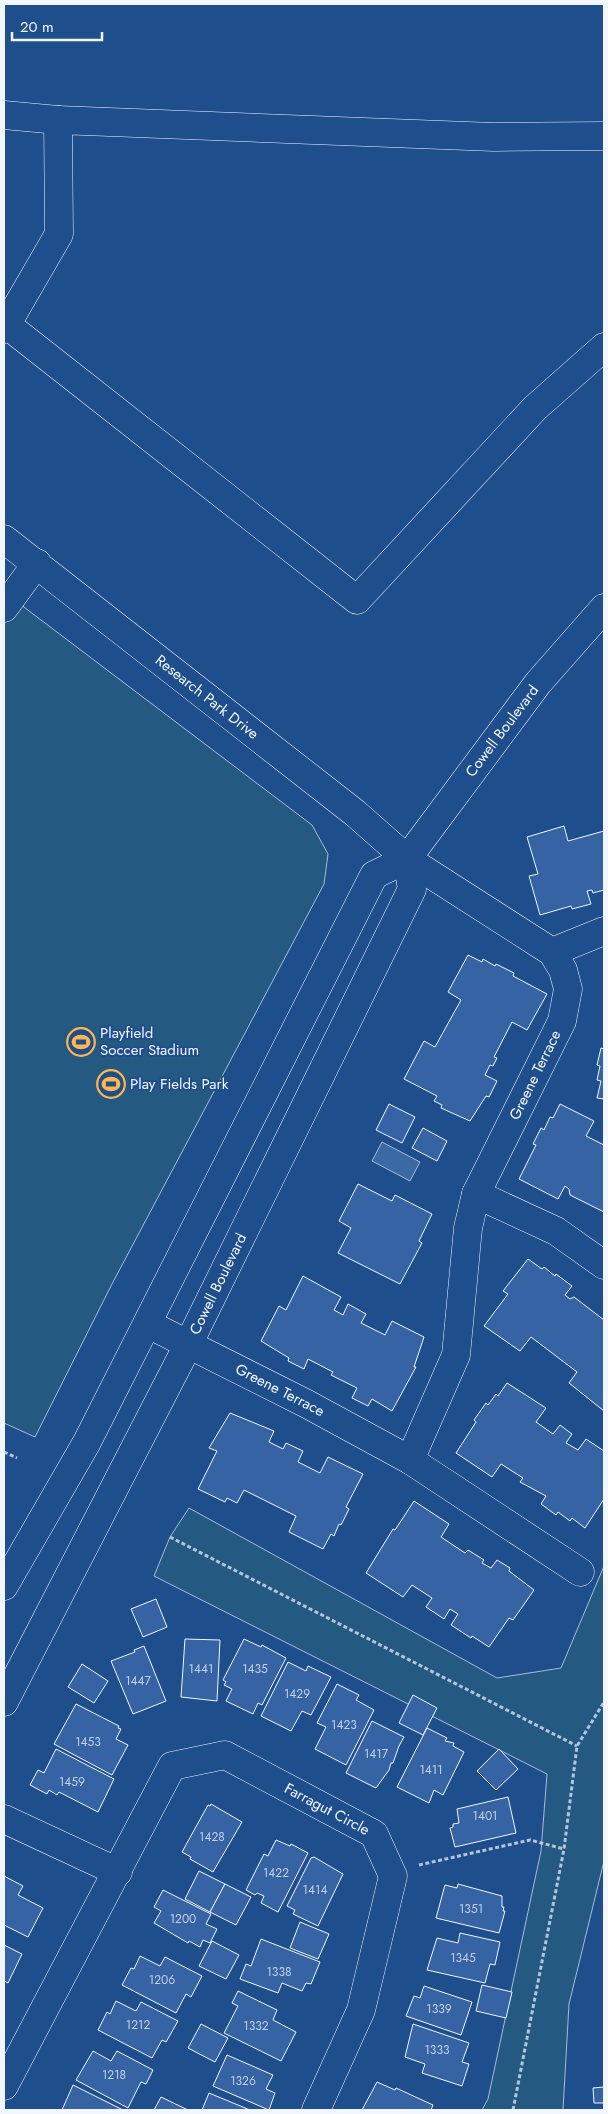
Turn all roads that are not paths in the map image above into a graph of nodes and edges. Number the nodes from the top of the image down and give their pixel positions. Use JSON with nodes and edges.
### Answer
{"nodes":[{"id":1,"x":4,"y":115,"type":"edge"},
{"id":2,"x":58,"y":120,"type":"junction"},
{"id":3,"x":604,"y":136,"type":"edge"},
{"id":4,"x":6,"y":327,"type":"edge"},
{"id":5,"x":604,"y":347,"type":"edge"},
{"id":6,"x":4,"y":539,"type":"edge"},
{"id":7,"x":37,"y":563,"type":"junction"},
{"id":8,"x":4,"y":608,"type":"edge"},
{"id":9,"x":604,"y":608,"type":"edge"},
{"id":10,"x":407,"y":859,"type":"junction"},
{"id":11,"x":604,"y":931,"type":"edge"},
{"id":12,"x":552,"y":952,"type":"junction"},
{"id":13,"x":476,"y":1194,"type":"junction"},
{"id":14,"x":604,"y":1265,"type":"edge"},
{"id":15,"x":148,"y":1324,"type":"junction"},
{"id":16,"x":189,"y":1343,"type":"junction"},
{"id":17,"x":410,"y":1460,"type":"junction"},
{"id":18,"x":580,"y":1572,"type":"dead end"},
{"id":19,"x":4,"y":1586,"type":"edge"},
{"id":20,"x":4,"y":1702,"type":"edge"},
{"id":21,"x":4,"y":1820,"type":"edge"},
{"id":22,"x":118,"y":1872,"type":"junction"},
{"id":23,"x":4,"y":2086,"type":"edge"},
{"id":24,"x":316,"y":2110,"type":"edge"}],
"edges":[{"from":1,"to":2,"type":"street"},
{"from":2,"to":3,"type":"street"},
{"from":2,"to":4,"type":"street"},
{"from":4,"to":5,"type":"street"},
{"from":6,"to":7,"type":"street","name":"Research Park Drive"},
{"from":7,"to":8,"type":"street"},
{"from":7,"to":10,"type":"street","name":"Research Park Drive"},
{"from":9,"to":10,"type":"street","name":"Cowell Boulevard"},
{"from":10,"to":12,"type":"street","name":"Greene Terrace"},
{"from":10,"to":15,"type":"street","name":"Cowell Boulevard"},
{"from":10,"to":16,"type":"street","name":"Cowell Boulevard"},
{"from":11,"to":12,"type":"street"},
{"from":12,"to":13,"type":"street","name":"Greene Terrace"},
{"from":13,"to":14,"type":"street"},
{"from":13,"to":17,"type":"street","name":"Greene Terrace"},
{"from":15,"to":16,"type":"street","name":"Greene Terrace"},
{"from":15,"to":19,"type":"street","name":"Cowell Boulevard"},
{"from":16,"to":17,"type":"street","name":"Greene Terrace"},
{"from":16,"to":20,"type":"street","name":"Cowell Boulevard"},
{"from":17,"to":18,"type":"street","name":"Greene Terrace"},
{"from":21,"to":22,"type":"street"},
{"from":22,"to":23,"type":"street","name":"Farragut Circle"},
{"from":22,"to":24,"type":"street","name":"Farragut Circle"}]}
